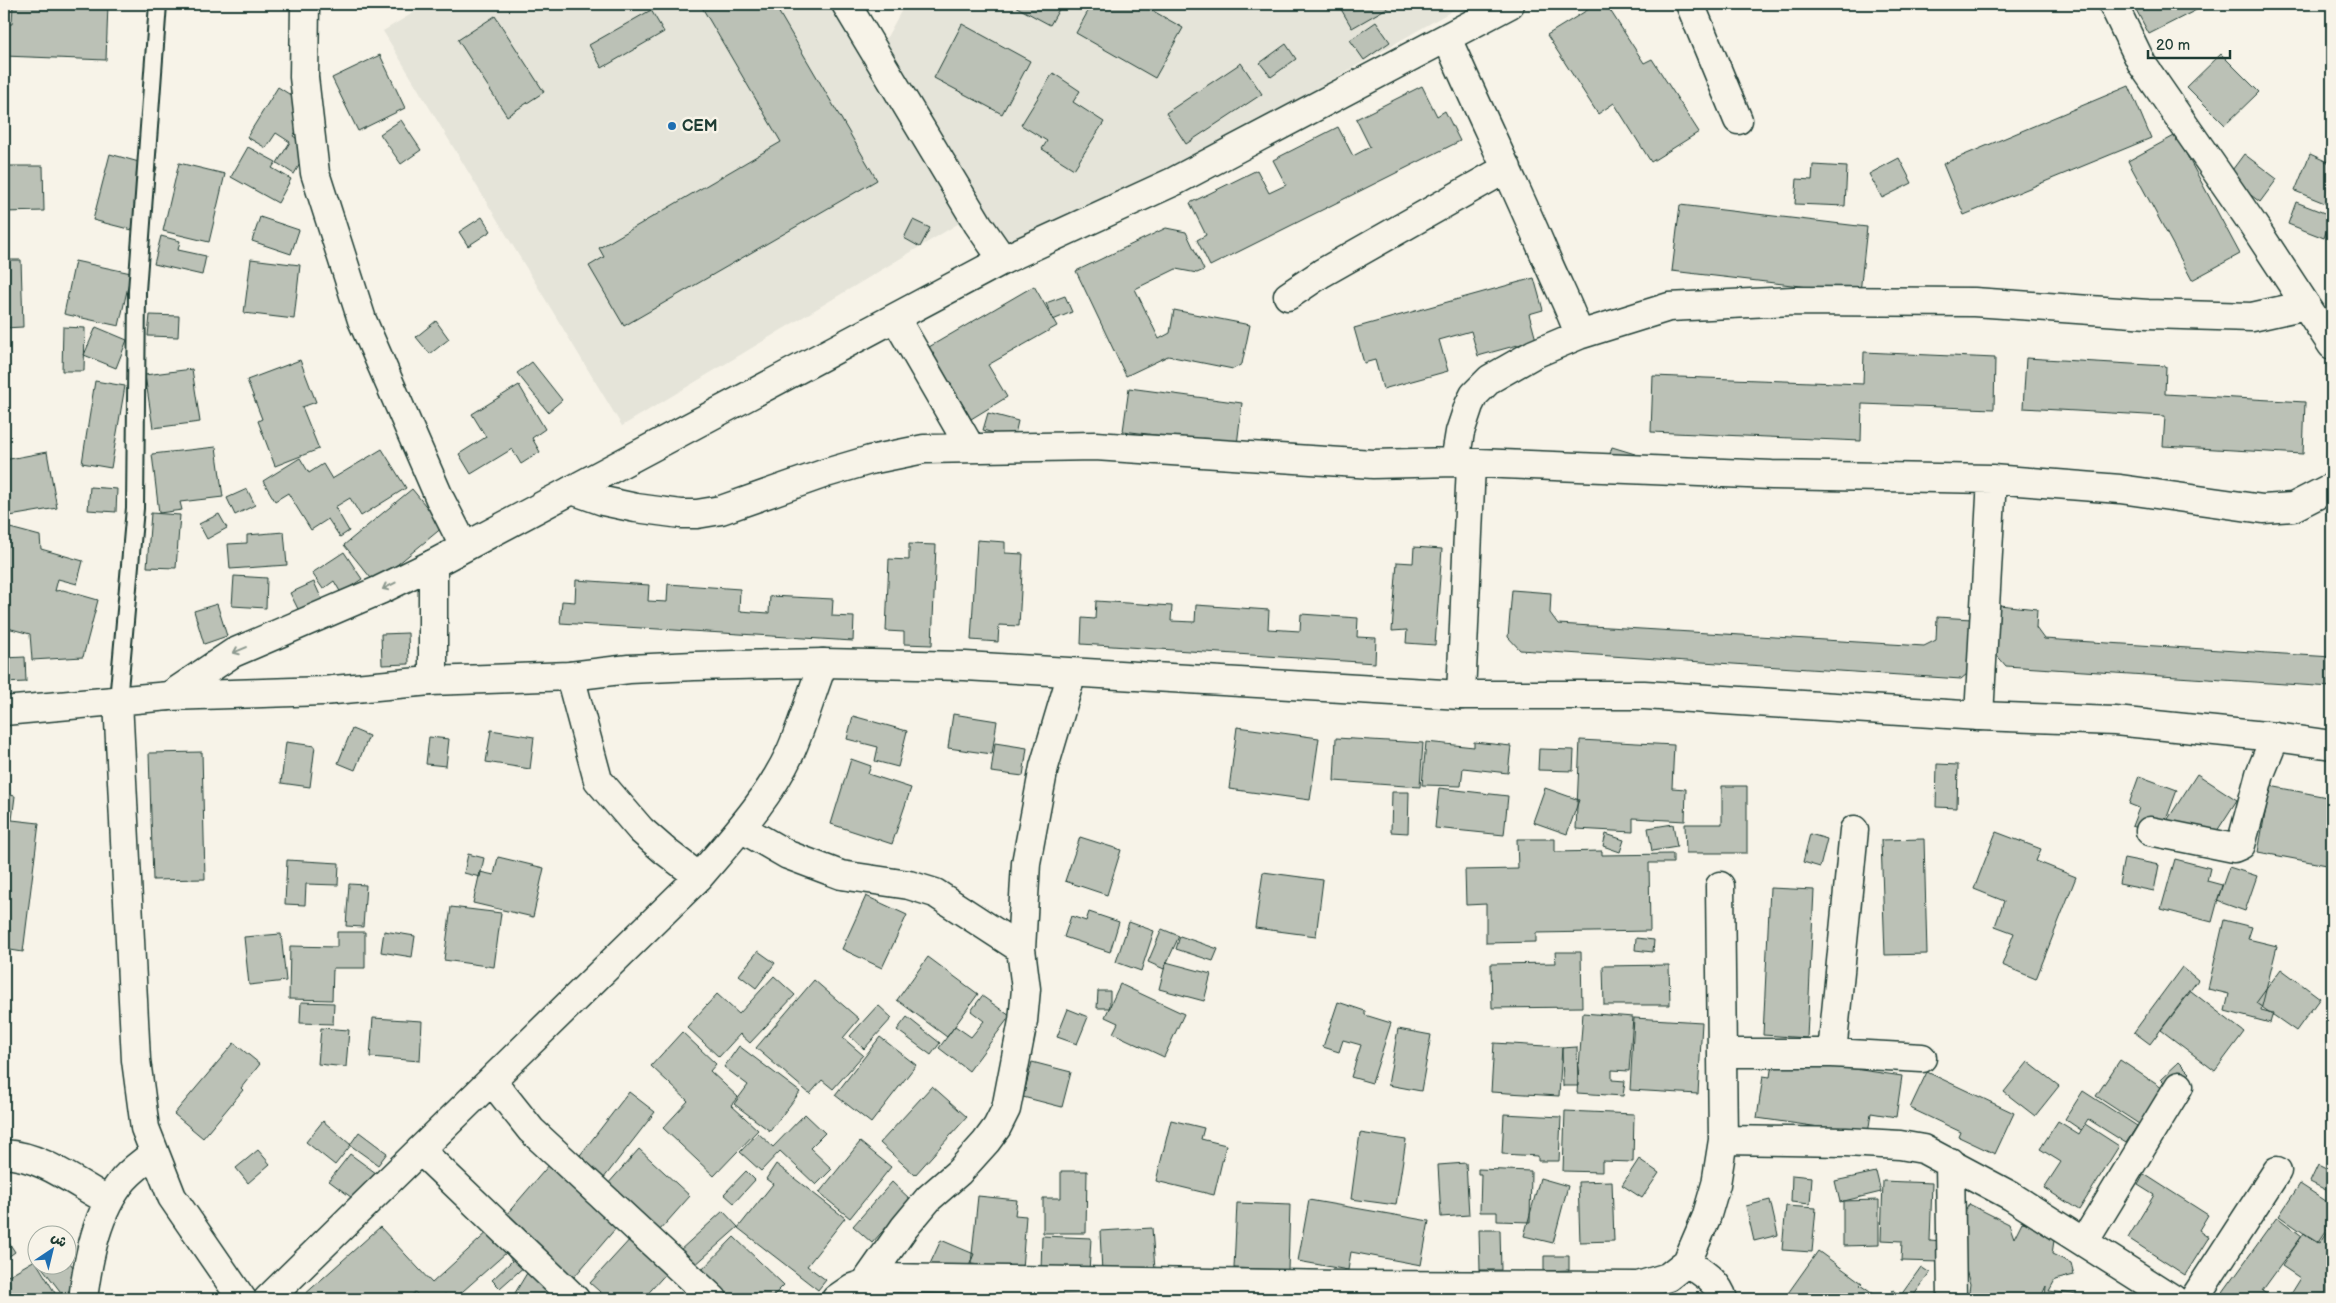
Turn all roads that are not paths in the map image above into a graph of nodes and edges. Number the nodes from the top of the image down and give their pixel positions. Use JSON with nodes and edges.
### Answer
{"nodes":[{"id":1,"x":158,"y":4,"type":"edge"},
{"id":2,"x":305,"y":4,"type":"edge"},
{"id":3,"x":846,"y":4,"type":"edge"},
{"id":4,"x":1510,"y":4,"type":"edge"},
{"id":5,"x":1690,"y":4,"type":"edge"},
{"id":6,"x":2113,"y":4,"type":"edge"},
{"id":7,"x":1448,"y":38,"type":"junction"},
{"id":8,"x":1738,"y":120,"type":"dead end"},
{"id":9,"x":1508,"y":168,"type":"junction"},
{"id":10,"x":1003,"y":260,"type":"junction"},
{"id":11,"x":1288,"y":296,"type":"dead end"},
{"id":12,"x":2306,"y":305,"type":"junction"},
{"id":13,"x":896,"y":319,"type":"junction"},
{"id":14,"x":1578,"y":335,"type":"junction"},
{"id":15,"x":2332,"y":345,"type":"edge"},
{"id":16,"x":970,"y":447,"type":"junction"},
{"id":17,"x":1463,"y":463,"type":"junction"},
{"id":18,"x":1992,"y":479,"type":"junction"},
{"id":19,"x":2332,"y":487,"type":"edge"},
{"id":20,"x":572,"y":490,"type":"junction"},
{"id":21,"x":464,"y":546,"type":"junction"},
{"id":22,"x":433,"y":564,"type":"junction"},
{"id":23,"x":823,"y":663,"type":"junction"},
{"id":24,"x":1072,"y":673,"type":"junction"},
{"id":25,"x":570,"y":676,"type":"junction"},
{"id":26,"x":430,"y":681,"type":"junction"},
{"id":27,"x":1461,"y":695,"type":"junction"},
{"id":28,"x":169,"y":696,"type":"junction"},
{"id":29,"x":118,"y":701,"type":"junction"},
{"id":30,"x":4,"y":710,"type":"edge"},
{"id":31,"x":1979,"y":716,"type":"junction"},
{"id":32,"x":2275,"y":737,"type":"junction"},
{"id":33,"x":2332,"y":745,"type":"edge"},
{"id":34,"x":741,"y":828,"type":"junction"},
{"id":35,"x":1854,"y":830,"type":"dead end"},
{"id":36,"x":2150,"y":831,"type":"dead end"},
{"id":37,"x":698,"y":877,"type":"junction"},
{"id":38,"x":1720,"y":886,"type":"dead end"},
{"id":39,"x":1022,"y":949,"type":"junction"},
{"id":40,"x":1722,"y":1053,"type":"junction"},
{"id":41,"x":1832,"y":1054,"type":"junction"},
{"id":42,"x":1922,"y":1058,"type":"dead end"},
{"id":43,"x":492,"y":1081,"type":"junction"},
{"id":44,"x":2179,"y":1086,"type":"dead end"},
{"id":45,"x":1723,"y":1140,"type":"junction"},
{"id":46,"x":420,"y":1150,"type":"junction"},
{"id":47,"x":4,"y":1154,"type":"edge"},
{"id":48,"x":154,"y":1154,"type":"junction"},
{"id":49,"x":1950,"y":1162,"type":"junction"},
{"id":50,"x":2277,"y":1172,"type":"dead end"},
{"id":51,"x":109,"y":1201,"type":"junction"},
{"id":52,"x":2084,"y":1242,"type":"junction"},
{"id":53,"x":1686,"y":1262,"type":"junction"},
{"id":54,"x":866,"y":1282,"type":"junction"},
{"id":55,"x":1062,"y":1290,"type":"edge"},
{"id":56,"x":1508,"y":1292,"type":"edge"},
{"id":57,"x":83,"y":1299,"type":"edge"},
{"id":58,"x":242,"y":1299,"type":"edge"},
{"id":59,"x":268,"y":1299,"type":"edge"},
{"id":60,"x":575,"y":1299,"type":"edge"},
{"id":61,"x":713,"y":1299,"type":"edge"},
{"id":62,"x":836,"y":1299,"type":"edge"},
{"id":63,"x":1723,"y":1299,"type":"edge"},
{"id":64,"x":1952,"y":1299,"type":"edge"},
{"id":65,"x":2173,"y":1299,"type":"edge"},
{"id":66,"x":2194,"y":1299,"type":"edge"}],
"edges":[{"from":1,"to":29,"type":"lane"},
{"from":2,"to":21,"type":"street"},
{"from":3,"to":10,"type":"street"},
{"from":4,"to":7,"type":"street"},
{"from":5,"to":8,"type":"street"},
{"from":6,"to":12,"type":"street"},
{"from":7,"to":9,"type":"street"},
{"from":7,"to":10,"type":"street"},
{"from":9,"to":11,"type":"street"},
{"from":9,"to":14,"type":"street"},
{"from":10,"to":13,"type":"street"},
{"from":12,"to":14,"type":"street"},
{"from":12,"to":15,"type":"street"},
{"from":13,"to":16,"type":"street"},
{"from":13,"to":20,"type":"street"},
{"from":14,"to":17,"type":"street"},
{"from":16,"to":17,"type":"street"},
{"from":16,"to":20,"type":"street"},
{"from":17,"to":18,"type":"street"},
{"from":17,"to":27,"type":"street"},
{"from":18,"to":19,"type":"street"},
{"from":18,"to":31,"type":"street"},
{"from":20,"to":21,"type":"street"},
{"from":21,"to":22,"type":"street"},
{"from":22,"to":26,"type":"street"},
{"from":22,"to":28,"type":"street","one_way":true},
{"from":23,"to":24,"type":"street"},
{"from":23,"to":25,"type":"street"},
{"from":23,"to":34,"type":"street"},
{"from":24,"to":27,"type":"street"},
{"from":24,"to":39,"type":"street"},
{"from":25,"to":26,"type":"street"},
{"from":25,"to":37,"type":"street"},
{"from":26,"to":28,"type":"street"},
{"from":27,"to":31,"type":"street"},
{"from":28,"to":29,"type":"street"},
{"from":29,"to":30,"type":"street"},
{"from":29,"to":48,"type":"street"},
{"from":31,"to":32,"type":"street"},
{"from":32,"to":33,"type":"street"},
{"from":32,"to":36,"type":"street"},
{"from":34,"to":37,"type":"street"},
{"from":34,"to":39,"type":"street"},
{"from":35,"to":41,"type":"street"},
{"from":37,"to":43,"type":"street"},
{"from":38,"to":40,"type":"street"},
{"from":39,"to":54,"type":"street"},
{"from":40,"to":41,"type":"street"},
{"from":40,"to":45,"type":"street"},
{"from":41,"to":42,"type":"street"},
{"from":43,"to":46,"type":"street"},
{"from":43,"to":61,"type":"street"},
{"from":44,"to":52,"type":"street"},
{"from":45,"to":49,"type":"street"},
{"from":45,"to":53,"type":"street"},
{"from":46,"to":59,"type":"street"},
{"from":46,"to":60,"type":"street"},
{"from":47,"to":51,"type":"street"},
{"from":48,"to":51,"type":"street"},
{"from":48,"to":58,"type":"street"},
{"from":49,"to":52,"type":"street"},
{"from":49,"to":64,"type":"street"},
{"from":50,"to":66,"type":"street"},
{"from":51,"to":57,"type":"street"},
{"from":52,"to":65,"type":"street"},
{"from":53,"to":56,"type":"street"},
{"from":53,"to":63,"type":"street"},
{"from":54,"to":55,"type":"street"},
{"from":54,"to":62,"type":"street"},
{"from":55,"to":56,"type":"street"}]}
